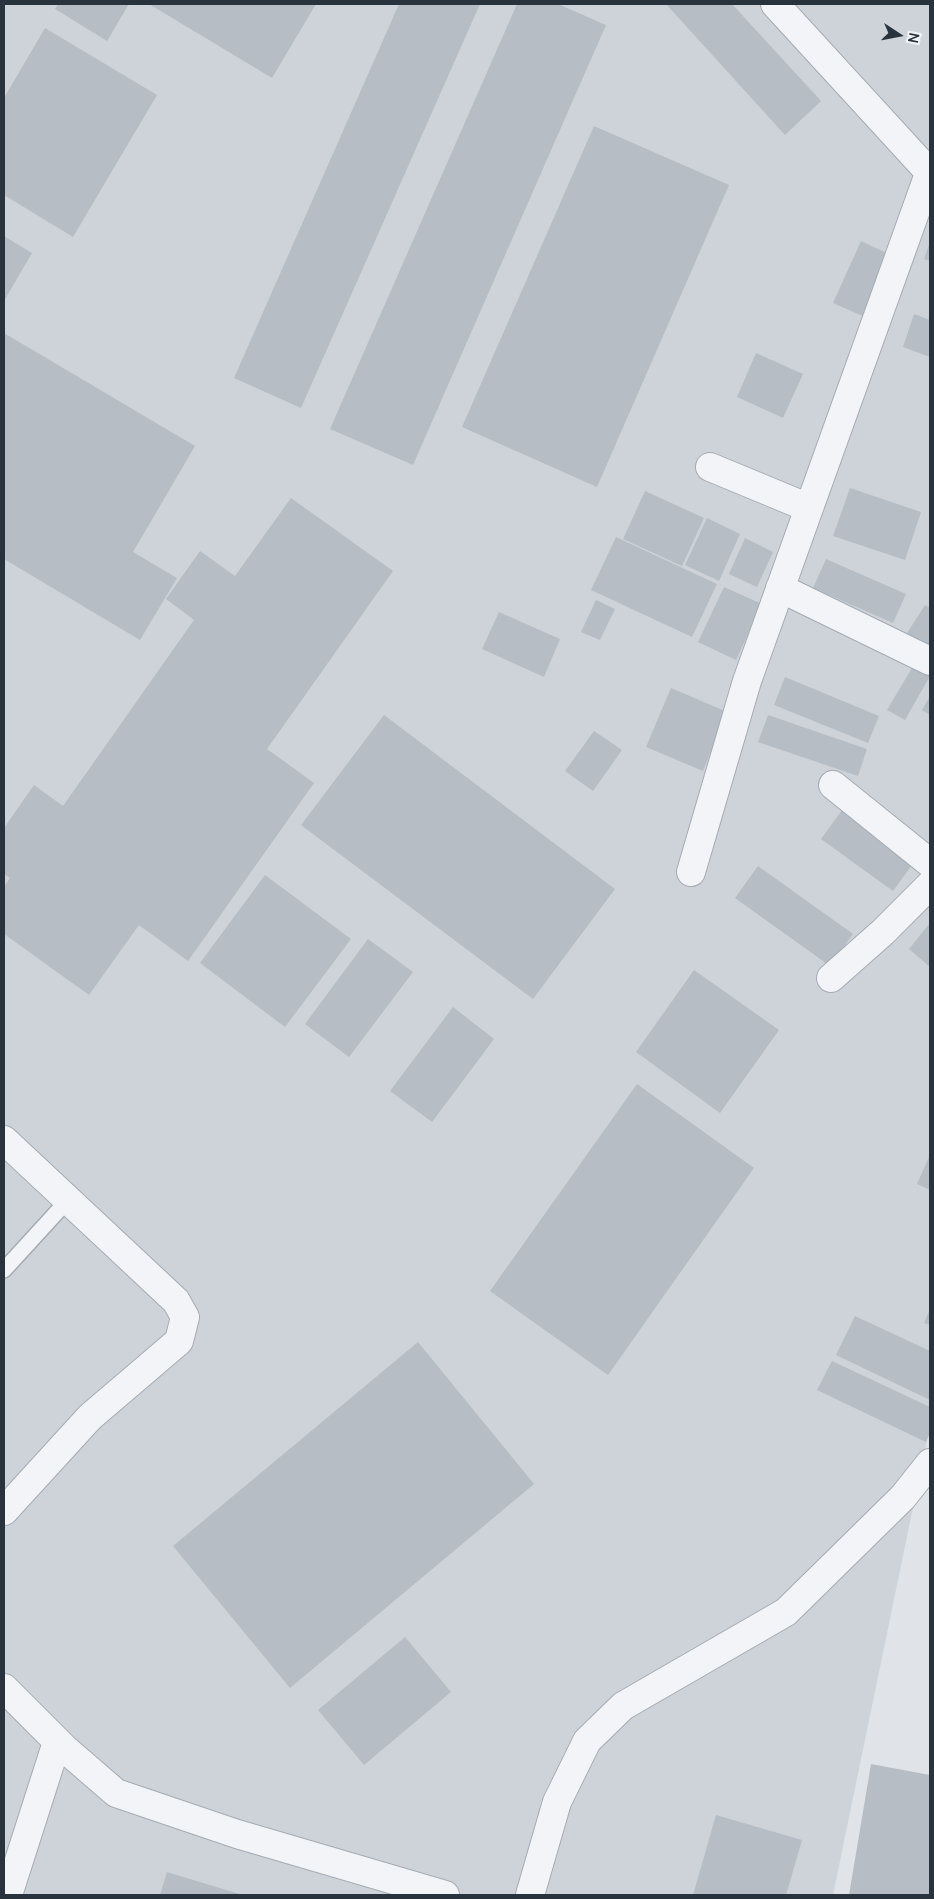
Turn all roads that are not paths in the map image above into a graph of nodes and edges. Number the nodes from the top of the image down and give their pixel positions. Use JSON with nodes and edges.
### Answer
{"nodes":[{"id":1,"x":775,"y":4,"type":"edge"},
{"id":2,"x":930,"y":172,"type":"edge"},
{"id":3,"x":710,"y":467,"type":"dead end"},
{"id":4,"x":809,"y":508,"type":"junction"},
{"id":5,"x":780,"y":588,"type":"junction"},
{"id":6,"x":930,"y":661,"type":"edge"},
{"id":7,"x":833,"y":785,"type":"dead end"},
{"id":8,"x":930,"y":863,"type":"edge"},
{"id":9,"x":691,"y":872,"type":"dead end"},
{"id":10,"x":930,"y":885,"type":"edge"},
{"id":11,"x":831,"y":978,"type":"dead end"},
{"id":12,"x":4,"y":1140,"type":"edge"},
{"id":13,"x":68,"y":1200,"type":"junction"},
{"id":14,"x":4,"y":1270,"type":"edge"},
{"id":15,"x":926,"y":1478,"type":"edge"},
{"id":16,"x":4,"y":1511,"type":"edge"},
{"id":17,"x":4,"y":1688,"type":"edge"},
{"id":18,"x":57,"y":1742,"type":"junction"},
{"id":19,"x":8,"y":1895,"type":"edge"},
{"id":20,"x":445,"y":1895,"type":"edge"},
{"id":21,"x":530,"y":1895,"type":"edge"}],
"edges":[{"from":1,"to":2,"type":"street"},
{"from":2,"to":4,"type":"street"},
{"from":3,"to":4,"type":"street"},
{"from":4,"to":5,"type":"street"},
{"from":5,"to":6,"type":"street"},
{"from":5,"to":9,"type":"street"},
{"from":7,"to":8,"type":"street"},
{"from":10,"to":11,"type":"street"},
{"from":12,"to":13,"type":"street"},
{"from":13,"to":14,"type":"lane"},
{"from":13,"to":16,"type":"street"},
{"from":15,"to":21,"type":"street"},
{"from":17,"to":18,"type":"street"},
{"from":18,"to":19,"type":"street"},
{"from":18,"to":20,"type":"street"}]}
